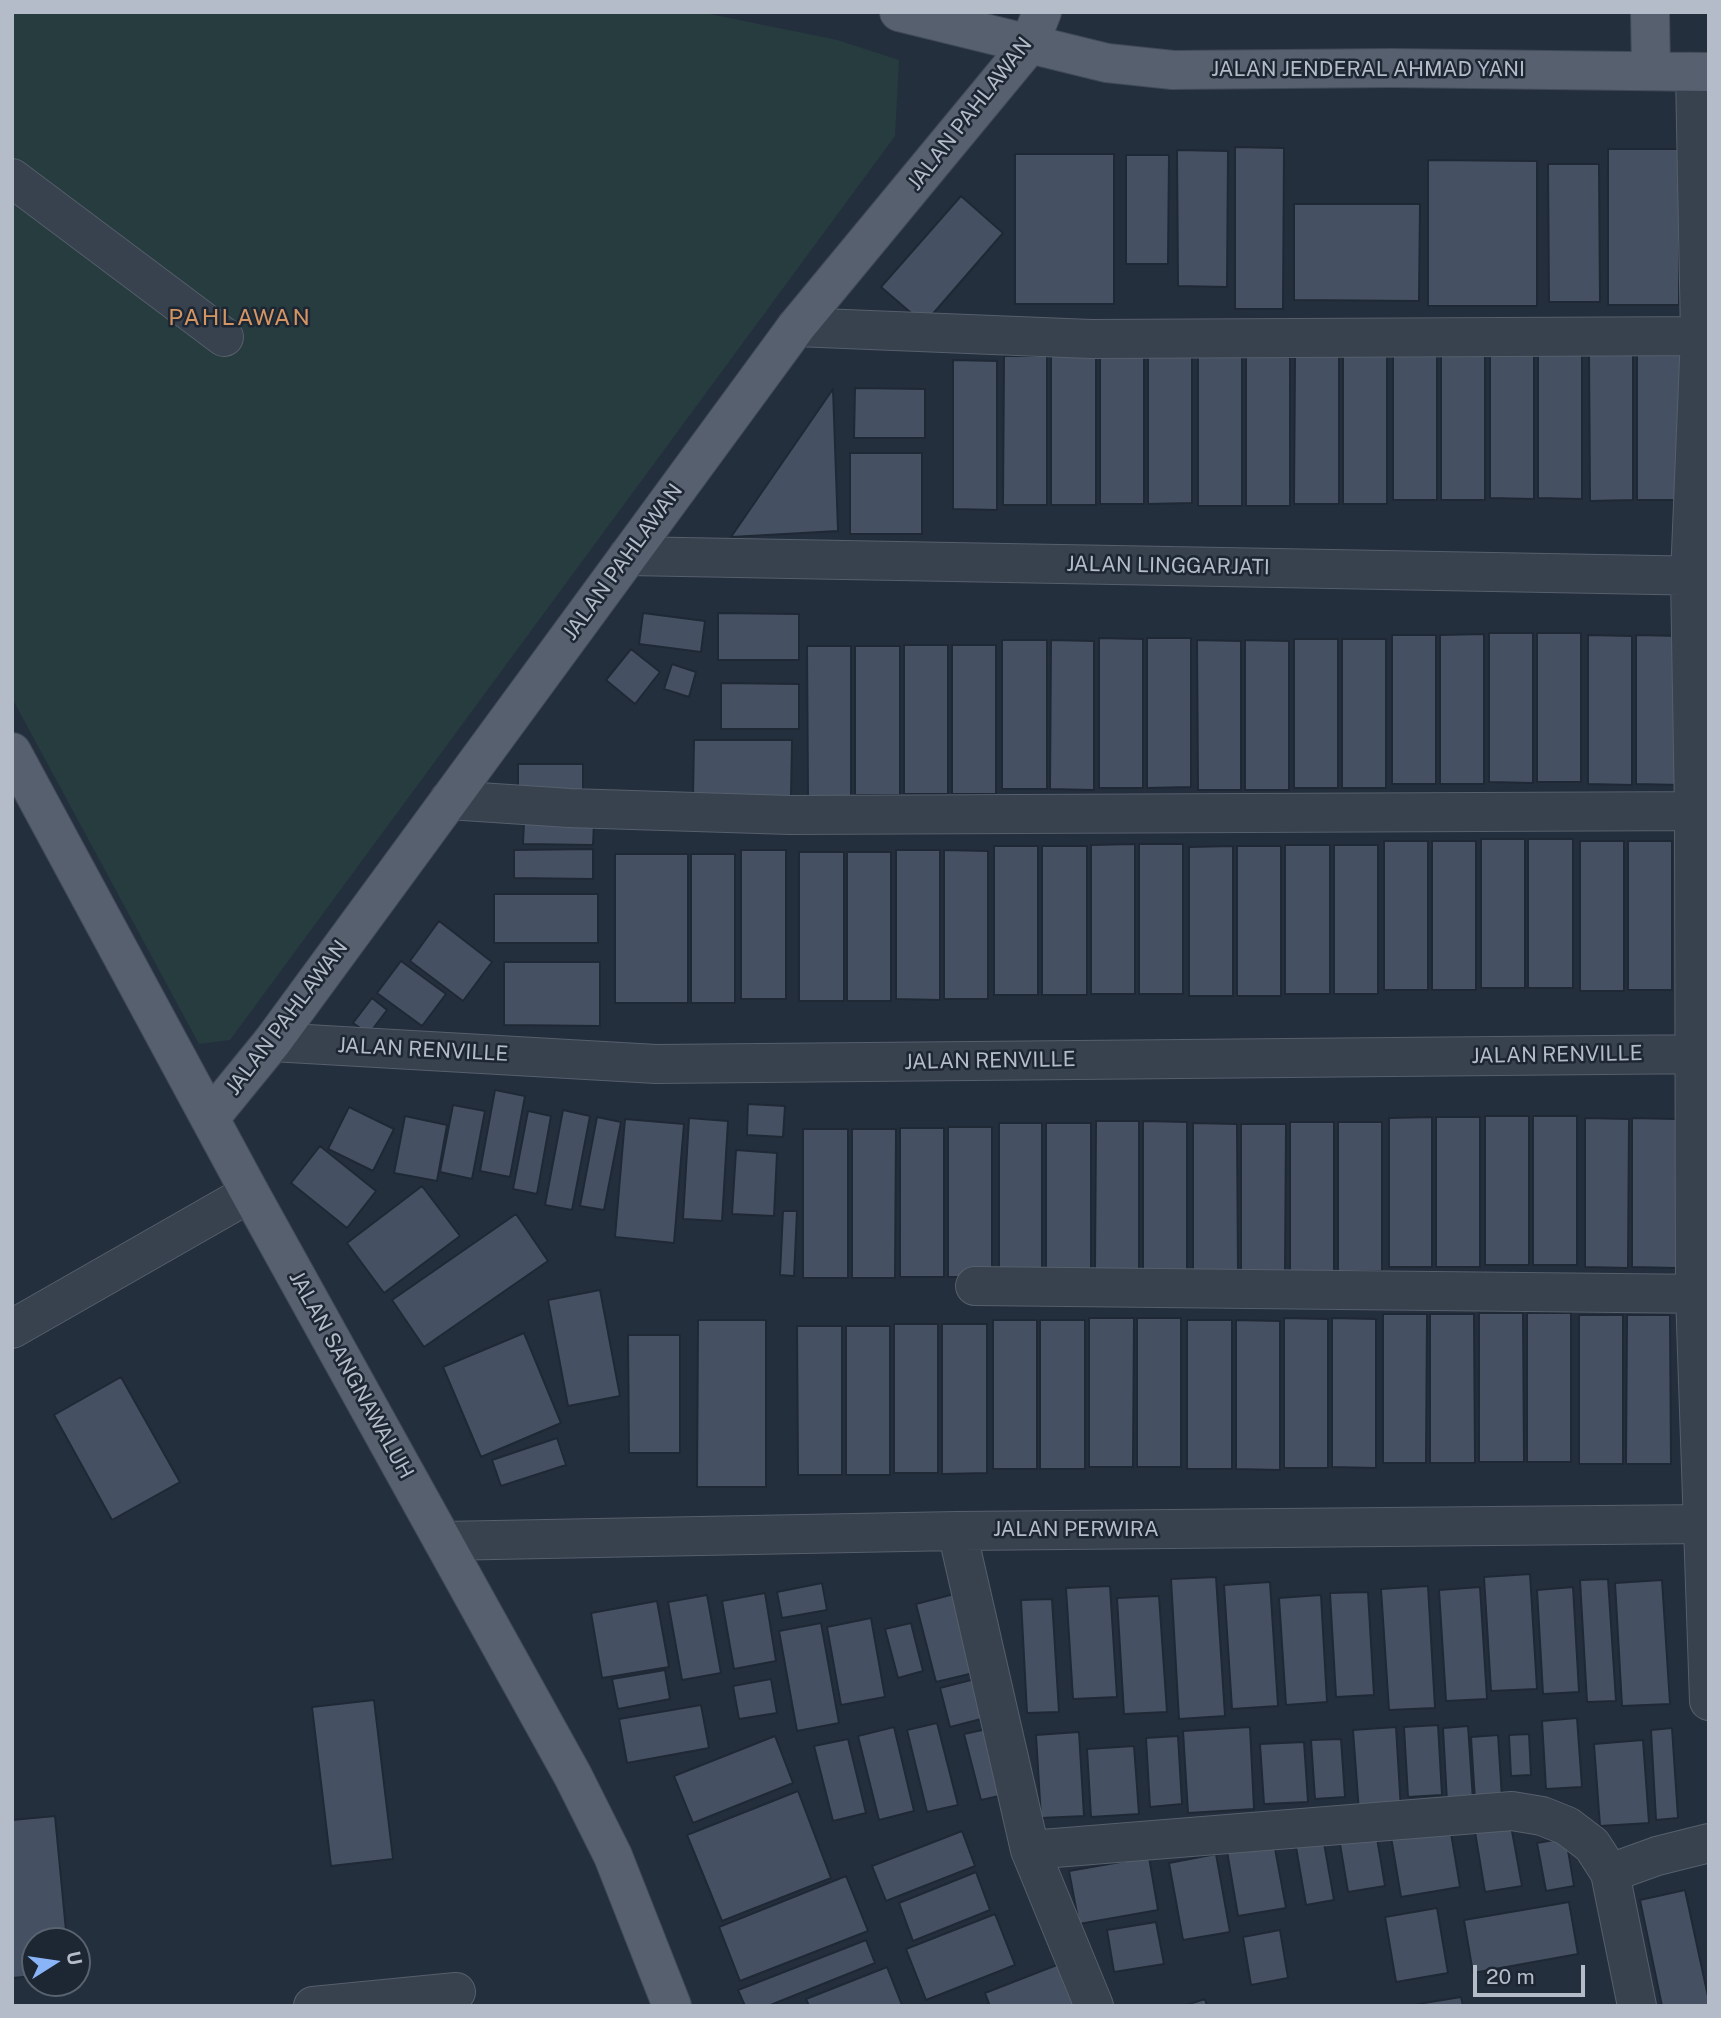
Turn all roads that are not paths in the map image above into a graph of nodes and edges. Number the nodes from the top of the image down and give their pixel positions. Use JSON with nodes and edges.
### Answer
{"nodes":[{"id":1,"x":899,"y":12,"type":"edge"},
{"id":2,"x":1650,"y":12,"type":"edge"},
{"id":3,"x":1036,"y":29,"type":"edge"},
{"id":4,"x":1651,"y":70,"type":"junction"},
{"id":5,"x":1702,"y":72,"type":"edge"},
{"id":6,"x":12,"y":178,"type":"edge"},
{"id":7,"x":796,"y":327,"type":"junction"},
{"id":8,"x":1704,"y":336,"type":"edge"},
{"id":9,"x":224,"y":337,"type":"dead end"},
{"id":10,"x":628,"y":555,"type":"junction"},
{"id":11,"x":1699,"y":576,"type":"edge"},
{"id":12,"x":12,"y":752,"type":"edge"},
{"id":13,"x":449,"y":800,"type":"junction"},
{"id":14,"x":1701,"y":811,"type":"edge"},
{"id":15,"x":271,"y":1042,"type":"junction"},
{"id":16,"x":1701,"y":1054,"type":"edge"},
{"id":17,"x":210,"y":1118,"type":"junction"},
{"id":18,"x":250,"y":1193,"type":"junction"},
{"id":19,"x":975,"y":1286,"type":"dead end"},
{"id":20,"x":1702,"y":1294,"type":"edge"},
{"id":21,"x":12,"y":1329,"type":"edge"},
{"id":22,"x":1706,"y":1524,"type":"edge"},
{"id":23,"x":957,"y":1531,"type":"junction"},
{"id":24,"x":443,"y":1541,"type":"junction"},
{"id":25,"x":1709,"y":1702,"type":"edge"},
{"id":26,"x":1709,"y":1843,"type":"edge"},
{"id":27,"x":1030,"y":1850,"type":"junction"},
{"id":28,"x":1609,"y":1873,"type":"junction"},
{"id":29,"x":456,"y":1992,"type":"dead end"},
{"id":30,"x":313,"y":2006,"type":"edge"},
{"id":31,"x":672,"y":2006,"type":"edge"},
{"id":32,"x":1094,"y":2006,"type":"edge"},
{"id":33,"x":1637,"y":2006,"type":"edge"}],
"edges":[{"from":1,"to":3,"type":"main road","name":"JALAN JENDERAL AHMAD YANI"},
{"from":2,"to":4,"type":"main road"},
{"from":3,"to":4,"type":"main road","name":"JALAN JENDERAL AHMAD YANI"},
{"from":3,"to":7,"type":"main road","name":"JALAN PAHLAWAN"},
{"from":4,"to":5,"type":"main road","name":"JALAN JENDERAL AHMAD YANI"},
{"from":5,"to":8,"type":"street"},
{"from":6,"to":9,"type":"street"},
{"from":7,"to":8,"type":"street"},
{"from":7,"to":10,"type":"main road","name":"JALAN PAHLAWAN"},
{"from":8,"to":11,"type":"street"},
{"from":10,"to":11,"type":"street","name":"JALAN LINGGARJATI"},
{"from":10,"to":13,"type":"main road","name":"JALAN PAHLAWAN"},
{"from":11,"to":14,"type":"street"},
{"from":12,"to":17,"type":"main road","name":"JALAN SANGNAWALUH"},
{"from":13,"to":14,"type":"street"},
{"from":13,"to":15,"type":"main road","name":"JALAN PAHLAWAN"},
{"from":14,"to":16,"type":"street"},
{"from":15,"to":16,"type":"street","name":"JALAN RENVILLE"},
{"from":15,"to":17,"type":"main road","name":"JALAN PAHLAWAN"},
{"from":16,"to":20,"type":"street"},
{"from":17,"to":18,"type":"main road","name":"JALAN SANGNAWALUH"},
{"from":18,"to":21,"type":"street"},
{"from":18,"to":24,"type":"main road","name":"JALAN SANGNAWALUH"},
{"from":19,"to":20,"type":"street"},
{"from":20,"to":22,"type":"street"},
{"from":22,"to":23,"type":"street","name":"JALAN PERWIRA"},
{"from":22,"to":25,"type":"street"},
{"from":23,"to":24,"type":"street","name":"JALAN PERWIRA"},
{"from":23,"to":27,"type":"street"},
{"from":24,"to":31,"type":"main road","name":"JALAN SANGNAWALUH"},
{"from":26,"to":28,"type":"street"},
{"from":27,"to":28,"type":"street"},
{"from":27,"to":32,"type":"street"},
{"from":28,"to":33,"type":"street"},
{"from":29,"to":30,"type":"street"}]}
